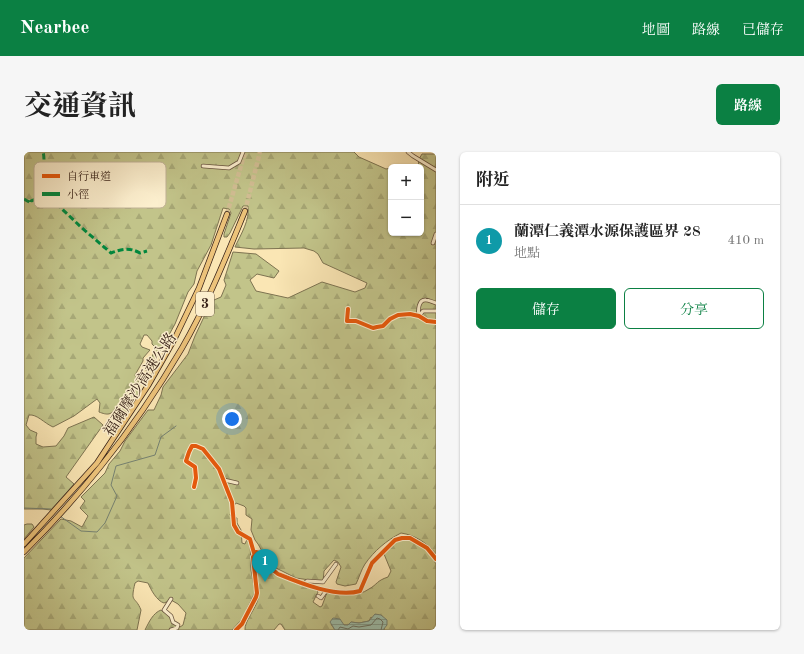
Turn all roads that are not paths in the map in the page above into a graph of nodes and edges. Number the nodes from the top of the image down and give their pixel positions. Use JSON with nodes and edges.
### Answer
{"nodes":[{"id":1,"x":243,"y":152,"type":"edge"},
{"id":2,"x":408,"y":152,"type":"edge"},
{"id":3,"x":203,"y":166,"type":"dead end"},
{"id":4,"x":436,"y":170,"type":"edge"},
{"id":5,"x":246,"y":211,"type":"tunnel mouth"},
{"id":6,"x":227,"y":214,"type":"tunnel mouth"},
{"id":7,"x":436,"y":234,"type":"edge"},
{"id":8,"x":433,"y":243,"type":"dead end"},
{"id":9,"x":436,"y":303,"type":"edge"},
{"id":10,"x":348,"y":309,"type":"dead end"},
{"id":11,"x":436,"y":311,"type":"edge"},
{"id":12,"x":419,"y":316,"type":"junction"},
{"id":13,"x":436,"y":322,"type":"edge"},
{"id":14,"x":224,"y":480,"type":"junction"},
{"id":15,"x":237,"y":483,"type":"dead end"},
{"id":16,"x":194,"y":488,"type":"dead end"},
{"id":17,"x":24,"y":544,"type":"edge"},
{"id":18,"x":24,"y":552,"type":"edge"},
{"id":19,"x":254,"y":553,"type":"junction"},
{"id":20,"x":436,"y":559,"type":"edge"},
{"id":21,"x":336,"y":564,"type":"dead end"},
{"id":22,"x":304,"y":584,"type":"junction"},
{"id":23,"x":326,"y":591,"type":"junction"},
{"id":24,"x":318,"y":596,"type":"dead end"},
{"id":25,"x":171,"y":599,"type":"dead end"},
{"id":26,"x":171,"y":630,"type":"edge"},
{"id":27,"x":236,"y":630,"type":"edge"}],
"edges":[{"from":1,"to":3,"type":"street"},
{"from":2,"to":4,"type":"street"},
{"from":5,"to":18,"type":"highway","name":"福爾摩沙高速公路","number":"3"},
{"from":6,"to":17,"type":"highway","name":"福爾摩沙高速公路","number":"3"},
{"from":7,"to":8,"type":"street"},
{"from":9,"to":12,"type":"street"},
{"from":10,"to":12,"type":"street"},
{"from":11,"to":12,"type":"street"},
{"from":12,"to":13,"type":"street"},
{"from":14,"to":15,"type":"street"},
{"from":14,"to":16,"type":"street"},
{"from":14,"to":19,"type":"street"},
{"from":19,"to":22,"type":"street"},
{"from":19,"to":27,"type":"street"},
{"from":20,"to":23,"type":"street"},
{"from":21,"to":22,"type":"street"},
{"from":22,"to":23,"type":"street"},
{"from":23,"to":24,"type":"street"},
{"from":25,"to":26,"type":"street"}]}
